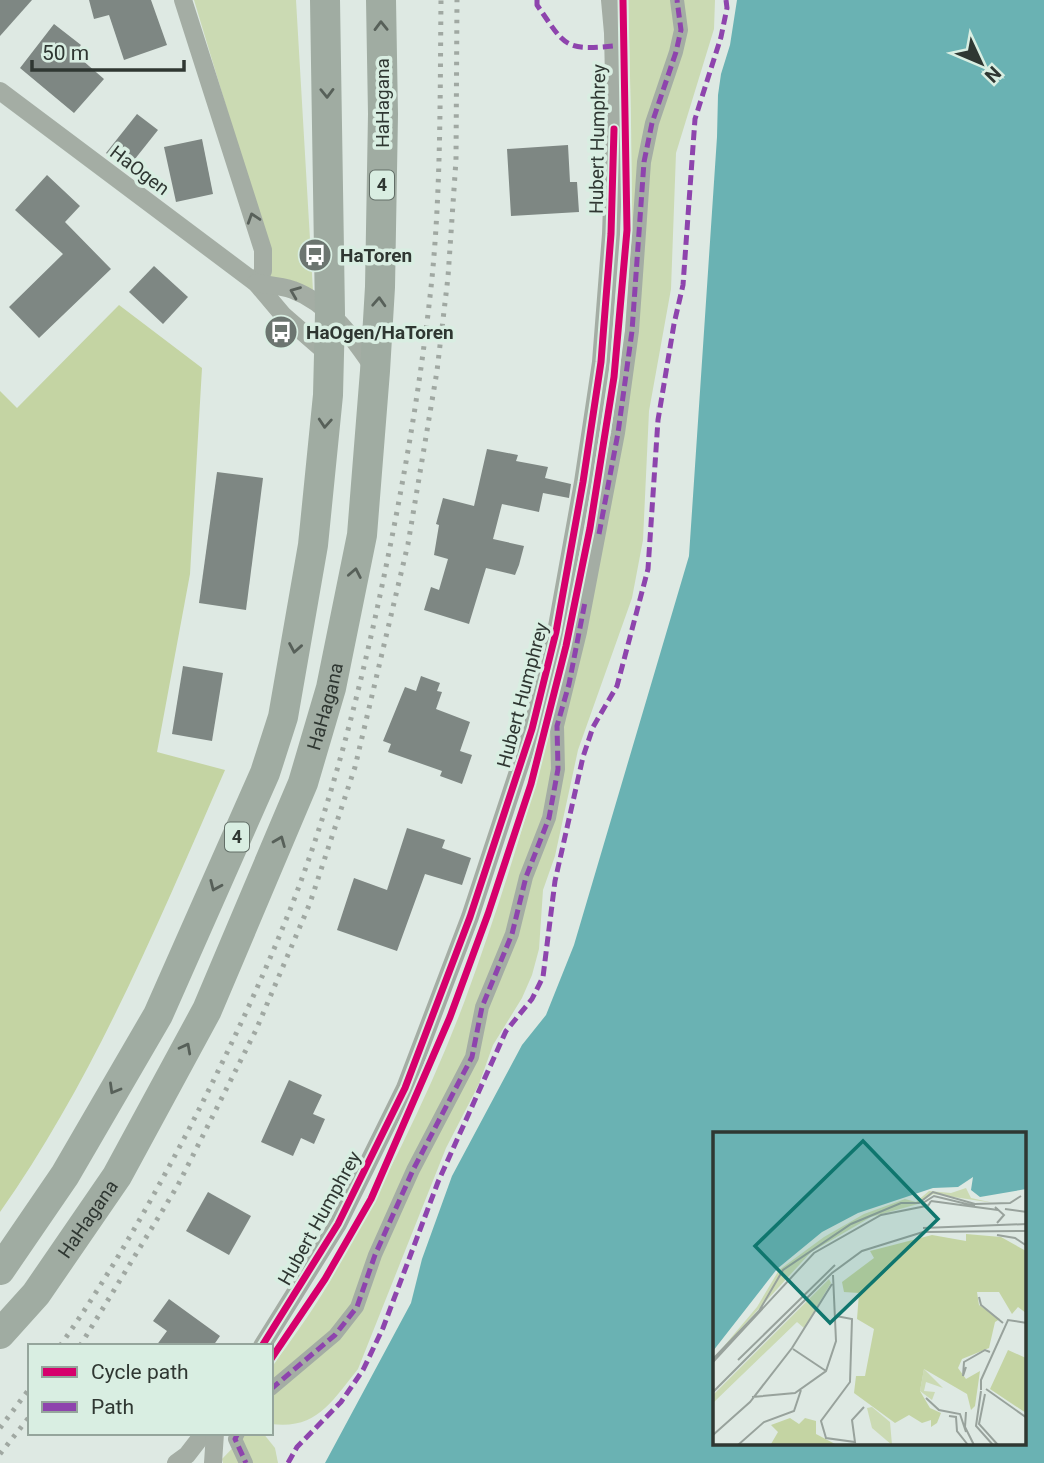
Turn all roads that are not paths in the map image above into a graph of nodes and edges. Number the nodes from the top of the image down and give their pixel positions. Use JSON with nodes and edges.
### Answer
{"nodes":[{"id":1,"x":183,"y":0,"type":"edge"},
{"id":2,"x":325,"y":0,"type":"edge"},
{"id":3,"x":381,"y":0,"type":"edge"},
{"id":4,"x":610,"y":0,"type":"edge"},
{"id":5,"x":677,"y":0,"type":"edge"},
{"id":6,"x":1,"y":94,"type":"edge"},
{"id":7,"x":256,"y":283,"type":"junction"},
{"id":8,"x":330,"y":314,"type":"junction"},
{"id":9,"x":329,"y":355,"type":"junction"},
{"id":10,"x":375,"y":371,"type":"junction"},
{"id":11,"x":0,"y":1270,"type":"edge"},
{"id":12,"x":36,"y":1294,"type":"junction"},
{"id":13,"x":0,"y":1334,"type":"edge"},
{"id":14,"x":263,"y":1344,"type":"edge"},
{"id":15,"x":0,"y":1355,"type":"edge"},
{"id":16,"x":273,"y":1387,"type":"edge"},
{"id":17,"x":202,"y":1435,"type":"edge"},
{"id":18,"x":215,"y":1435,"type":"edge"},
{"id":19,"x":237,"y":1435,"type":"edge"},
{"id":20,"x":176,"y":1463,"type":"edge"},
{"id":21,"x":213,"y":1463,"type":"edge"},
{"id":22,"x":246,"y":1463,"type":"edge"}],
"edges":[{"from":7,"to":1,"type":"street","one_way":true},
{"from":2,"to":8,"type":"highway","name":"HaHagana","number":"4","one_way":true},
{"from":10,"to":3,"type":"highway","name":"HaHagana","number":"4","one_way":true},
{"from":4,"to":14,"type":"street","name":"Hubert Humphrey"},
{"from":5,"to":16,"type":"street"},
{"from":6,"to":7,"type":"street","name":"HaOgen"},
{"from":8,"to":7,"type":"street","name":"HaOgen","one_way":true},
{"from":7,"to":9,"type":"street","name":"HaOgen"},
{"from":8,"to":9,"type":"highway","name":"HaHagana","number":"4"},
{"from":8,"to":10,"type":"street","name":"HaOgen"},
{"from":9,"to":11,"type":"highway","name":"HaHagana","number":"4","one_way":true},
{"from":12,"to":10,"type":"highway","name":"HaHagana","number":"4","one_way":true},
{"from":12,"to":13,"type":"highway","name":"HaHagana","number":"4"},
{"from":12,"to":15,"type":"highway"},
{"from":17,"to":20,"type":"street"},
{"from":18,"to":21,"type":"street"},
{"from":19,"to":22,"type":"street"}]}
